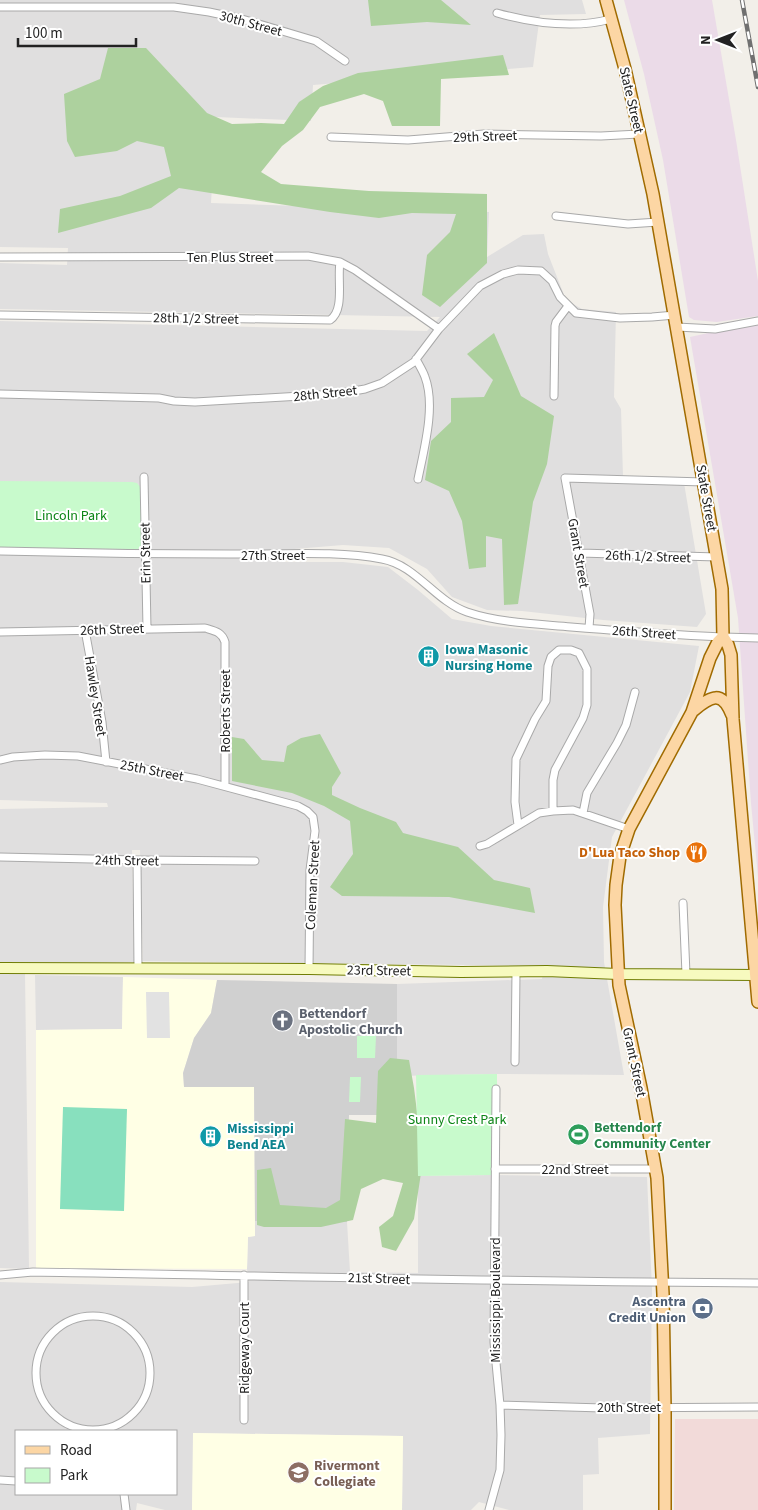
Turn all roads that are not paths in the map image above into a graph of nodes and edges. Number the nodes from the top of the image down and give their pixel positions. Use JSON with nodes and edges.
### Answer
{"nodes":[{"id":1,"x":606,"y":0,"type":"edge"},
{"id":2,"x":0,"y":7,"type":"edge"},
{"id":3,"x":496,"y":13,"type":"dead end"},
{"id":4,"x":612,"y":19,"type":"junction"},
{"id":5,"x":345,"y":61,"type":"dead end"},
{"id":6,"x":640,"y":134,"type":"junction"},
{"id":7,"x":331,"y":137,"type":"dead end"},
{"id":8,"x":556,"y":216,"type":"dead end"},
{"id":9,"x":658,"y":222,"type":"junction"},
{"id":10,"x":0,"y":257,"type":"edge"},
{"id":11,"x":340,"y":262,"type":"junction"},
{"id":12,"x":568,"y":306,"type":"junction"},
{"id":13,"x":0,"y":315,"type":"edge"},
{"id":14,"x":675,"y":315,"type":"junction"},
{"id":15,"x":758,"y":321,"type":"edge"},
{"id":16,"x":677,"y":327,"type":"junction"},
{"id":17,"x":439,"y":329,"type":"junction"},
{"id":18,"x":416,"y":359,"type":"junction"},
{"id":19,"x":0,"y":394,"type":"edge"},
{"id":20,"x":554,"y":396,"type":"dead end"},
{"id":21,"x":144,"y":476,"type":"dead end"},
{"id":22,"x":418,"y":479,"type":"dead end"},
{"id":23,"x":704,"y":482,"type":"junction"},
{"id":24,"x":0,"y":551,"type":"edge"},
{"id":25,"x":580,"y":553,"type":"junction"},
{"id":26,"x":145,"y":554,"type":"junction"},
{"id":27,"x":717,"y":558,"type":"junction"},
{"id":28,"x":529,"y":623,"type":"joint"},
{"id":29,"x":147,"y":628,"type":"junction"},
{"id":30,"x":589,"y":628,"type":"junction"},
{"id":31,"x":85,"y":630,"type":"junction"},
{"id":32,"x":0,"y":632,"type":"edge"},
{"id":33,"x":223,"y":635,"type":"joint"},
{"id":34,"x":723,"y":637,"type":"junction"},
{"id":35,"x":758,"y":638,"type":"edge"},
{"id":36,"x":635,"y":692,"type":"dead end"},
{"id":37,"x":692,"y":712,"type":"junction"},
{"id":38,"x":733,"y":719,"type":"junction"},
{"id":39,"x":0,"y":760,"type":"edge"},
{"id":40,"x":106,"y":762,"type":"junction"},
{"id":41,"x":225,"y":786,"type":"junction"},
{"id":42,"x":301,"y":808,"type":"joint"},
{"id":43,"x":553,"y":811,"type":"junction"},
{"id":44,"x":584,"y":813,"type":"junction"},
{"id":45,"x":518,"y":825,"type":"junction"},
{"id":46,"x":629,"y":829,"type":"junction"},
{"id":47,"x":480,"y":846,"type":"dead end"},
{"id":48,"x":0,"y":857,"type":"edge"},
{"id":49,"x":137,"y":860,"type":"junction"},
{"id":50,"x":255,"y":861,"type":"dead end"},
{"id":51,"x":683,"y":903,"type":"dead end"},
{"id":52,"x":0,"y":968,"type":"edge"},
{"id":53,"x":138,"y":969,"type":"junction"},
{"id":54,"x":309,"y":969,"type":"junction"},
{"id":55,"x":516,"y":972,"type":"junction"},
{"id":56,"x":618,"y":974,"type":"junction"},
{"id":57,"x":686,"y":974,"type":"junction"},
{"id":58,"x":757,"y":974,"type":"edge"},
{"id":59,"x":758,"y":1002,"type":"edge"},
{"id":60,"x":515,"y":1062,"type":"dead end"},
{"id":61,"x":496,"y":1089,"type":"dead end"},
{"id":62,"x":495,"y":1169,"type":"junction"},
{"id":63,"x":655,"y":1169,"type":"junction"},
{"id":64,"x":0,"y":1275,"type":"edge"},
{"id":65,"x":244,"y":1276,"type":"junction"},
{"id":66,"x":495,"y":1280,"type":"junction"},
{"id":67,"x":663,"y":1282,"type":"junction"},
{"id":68,"x":758,"y":1283,"type":"edge"},
{"id":69,"x":500,"y":1405,"type":"junction"},
{"id":70,"x":758,"y":1407,"type":"edge"},
{"id":71,"x":665,"y":1408,"type":"junction"},
{"id":72,"x":244,"y":1420,"type":"dead end"},
{"id":73,"x":92,"y":1430,"type":"edge"},
{"id":74,"x":0,"y":1480,"type":"edge"},
{"id":75,"x":15,"y":1481,"type":"edge"},
{"id":76,"x":125,"y":1496,"type":"edge"},
{"id":77,"x":126,"y":1510,"type":"edge"},
{"id":78,"x":489,"y":1510,"type":"edge"},
{"id":79,"x":665,"y":1510,"type":"edge"}],
"edges":[{"from":1,"to":4,"type":"main road","name":"State Street"},
{"from":2,"to":5,"type":"street","name":"30th Street"},
{"from":3,"to":4,"type":"street"},
{"from":4,"to":6,"type":"main road","name":"State Street"},
{"from":6,"to":7,"type":"street","name":"29th Street"},
{"from":6,"to":9,"type":"main road","name":"State Street"},
{"from":8,"to":9,"type":"street"},
{"from":9,"to":14,"type":"main road","name":"State Street"},
{"from":10,"to":11,"type":"street","name":"Ten Plus Street"},
{"from":11,"to":13,"type":"street","name":"28th 1/2 Street"},
{"from":11,"to":17,"type":"street","name":"Ten Plus Street"},
{"from":12,"to":14,"type":"street"},
{"from":12,"to":17,"type":"street","name":"28th Street"},
{"from":12,"to":20,"type":"street"},
{"from":14,"to":16,"type":"main road","name":"State Street"},
{"from":15,"to":16,"type":"street"},
{"from":16,"to":23,"type":"main road","name":"State Street"},
{"from":17,"to":18,"type":"street","name":"28th Street"},
{"from":18,"to":19,"type":"street","name":"28th Street"},
{"from":18,"to":22,"type":"street"},
{"from":21,"to":26,"type":"street","name":"Erin Street"},
{"from":23,"to":25,"type":"street","name":"Grant Street"},
{"from":23,"to":27,"type":"main road","name":"State Street"},
{"from":24,"to":26,"type":"street","name":"27th Street"},
{"from":25,"to":27,"type":"street","name":"26th 1/2 Street"},
{"from":25,"to":30,"type":"street","name":"Grant Street"},
{"from":26,"to":28,"type":"street","name":"27th Street"},
{"from":26,"to":29,"type":"street","name":"Erin Street"},
{"from":27,"to":34,"type":"main road","name":"State Street"},
{"from":28,"to":30,"type":"street","name":"26th Street"},
{"from":29,"to":31,"type":"street","name":"26th Street"},
{"from":29,"to":33,"type":"street","name":"26th Street"},
{"from":30,"to":34,"type":"street","name":"26th Street"},
{"from":31,"to":32,"type":"street","name":"26th Street"},
{"from":31,"to":40,"type":"street","name":"Hawley Street"},
{"from":33,"to":41,"type":"street","name":"Roberts Street"},
{"from":34,"to":35,"type":"street","name":"26th Street"},
{"from":34,"to":37,"type":"main road","name":"Grant Street"},
{"from":34,"to":38,"type":"main road","name":"State Street"},
{"from":36,"to":44,"type":"street"},
{"from":37,"to":38,"type":"main road"},
{"from":37,"to":46,"type":"main road","name":"Grant Street"},
{"from":38,"to":58,"type":"main road","name":"State Street"},
{"from":39,"to":40,"type":"street","name":"25th Street"},
{"from":40,"to":41,"type":"street","name":"25th Street"},
{"from":41,"to":42,"type":"street","name":"25th Street"},
{"from":42,"to":54,"type":"street","name":"Coleman Street"},
{"from":43,"to":44,"type":"street"},
{"from":43,"to":45,"type":"street"},
{"from":43,"to":45,"type":"street"},
{"from":44,"to":46,"type":"street"},
{"from":45,"to":47,"type":"street"},
{"from":46,"to":56,"type":"main road","name":"Grant Street"},
{"from":48,"to":49,"type":"street","name":"24th Street"},
{"from":49,"to":50,"type":"street","name":"24th Street"},
{"from":49,"to":53,"type":"street"},
{"from":51,"to":57,"type":"street"},
{"from":52,"to":53,"type":"street","name":"23rd Street"},
{"from":53,"to":54,"type":"street","name":"23rd Street"},
{"from":54,"to":55,"type":"street","name":"23rd Street"},
{"from":55,"to":56,"type":"street","name":"23rd Street"},
{"from":55,"to":60,"type":"street"},
{"from":56,"to":57,"type":"street","name":"23rd Street"},
{"from":56,"to":63,"type":"main road","name":"Grant Street"},
{"from":57,"to":58,"type":"street","name":"23rd Street"},
{"from":58,"to":59,"type":"main road","name":"State Street"},
{"from":61,"to":62,"type":"street","name":"Mississippi Boulevard"},
{"from":62,"to":63,"type":"street","name":"22nd Street"},
{"from":62,"to":66,"type":"street","name":"Mississippi Boulevard"},
{"from":63,"to":67,"type":"main road","name":"Grant Street"},
{"from":64,"to":65,"type":"street","name":"21st Street"},
{"from":65,"to":66,"type":"street","name":"21st Street"},
{"from":65,"to":72,"type":"street","name":"Ridgeway Court"},
{"from":66,"to":67,"type":"street","name":"21st Street"},
{"from":66,"to":69,"type":"street","name":"Mississippi Boulevard"},
{"from":67,"to":68,"type":"street","name":"21st Street"},
{"from":67,"to":71,"type":"main road","name":"Grant Street"},
{"from":69,"to":71,"type":"street","name":"20th Street"},
{"from":69,"to":78,"type":"street","name":"Mississippi Boulevard"},
{"from":70,"to":71,"type":"street","name":"20th Street"},
{"from":71,"to":79,"type":"main road","name":"Grant Street"},
{"from":73,"to":73,"type":"street"},
{"from":74,"to":75,"type":"street"},
{"from":76,"to":77,"type":"street"}]}
